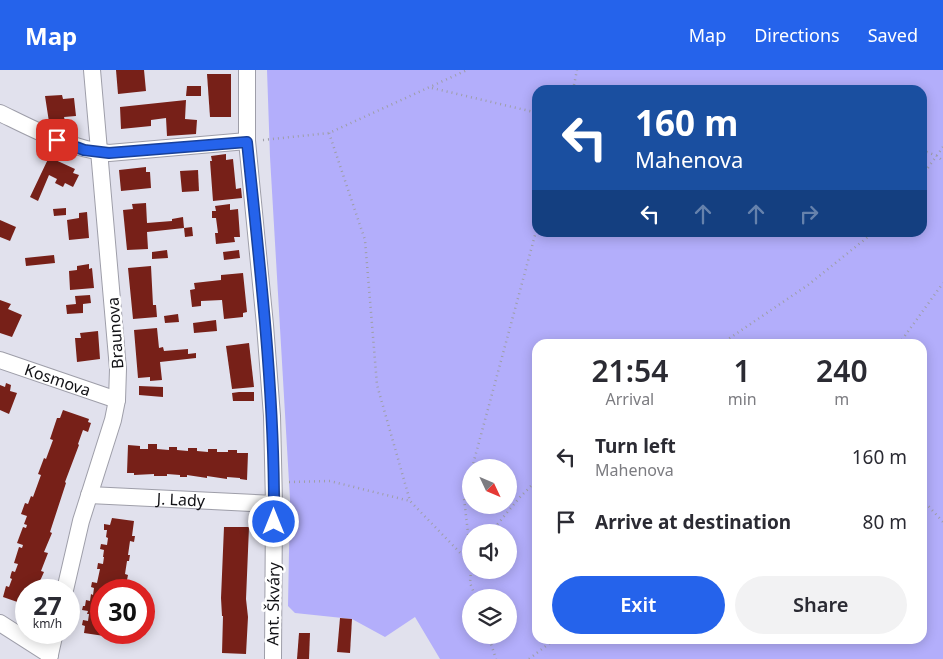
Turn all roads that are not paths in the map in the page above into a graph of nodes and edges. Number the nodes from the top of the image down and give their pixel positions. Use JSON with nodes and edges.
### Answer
{"nodes":[{"id":1,"x":92,"y":70,"type":"edge"},
{"id":2,"x":246,"y":70,"type":"edge"},
{"id":3,"x":0,"y":113,"type":"edge"},
{"id":4,"x":247,"y":142,"type":"junction"},
{"id":5,"x":99,"y":152,"type":"junction"},
{"id":6,"x":0,"y":360,"type":"edge"},
{"id":7,"x":117,"y":400,"type":"junction"},
{"id":8,"x":90,"y":494,"type":"junction"},
{"id":9,"x":274,"y":504,"type":"junction"},
{"id":10,"x":72,"y":579,"type":"edge"},
{"id":11,"x":0,"y":623,"type":"edge"},
{"id":12,"x":53,"y":644,"type":"edge"},
{"id":13,"x":50,"y":657,"type":"edge"},
{"id":14,"x":273,"y":659,"type":"edge"}],
"edges":[{"from":1,"to":5,"type":"street","name":"Braunova"},
{"from":2,"to":4,"type":"street","name":"Ant. Škváry"},
{"from":3,"to":5,"type":"street"},
{"from":4,"to":5,"type":"street"},
{"from":4,"to":9,"type":"street","name":"Ant. Škváry"},
{"from":5,"to":7,"type":"street","name":"Braunova"},
{"from":6,"to":7,"type":"street","name":"Kosmova"},
{"from":7,"to":8,"type":"street","name":"Braunova"},
{"from":8,"to":9,"type":"street","name":"J. Lady"},
{"from":8,"to":10,"type":"street","name":"Braunova"},
{"from":9,"to":14,"type":"street","name":"Ant. Škváry"},
{"from":11,"to":13,"type":"street"},
{"from":12,"to":13,"type":"street"}]}
